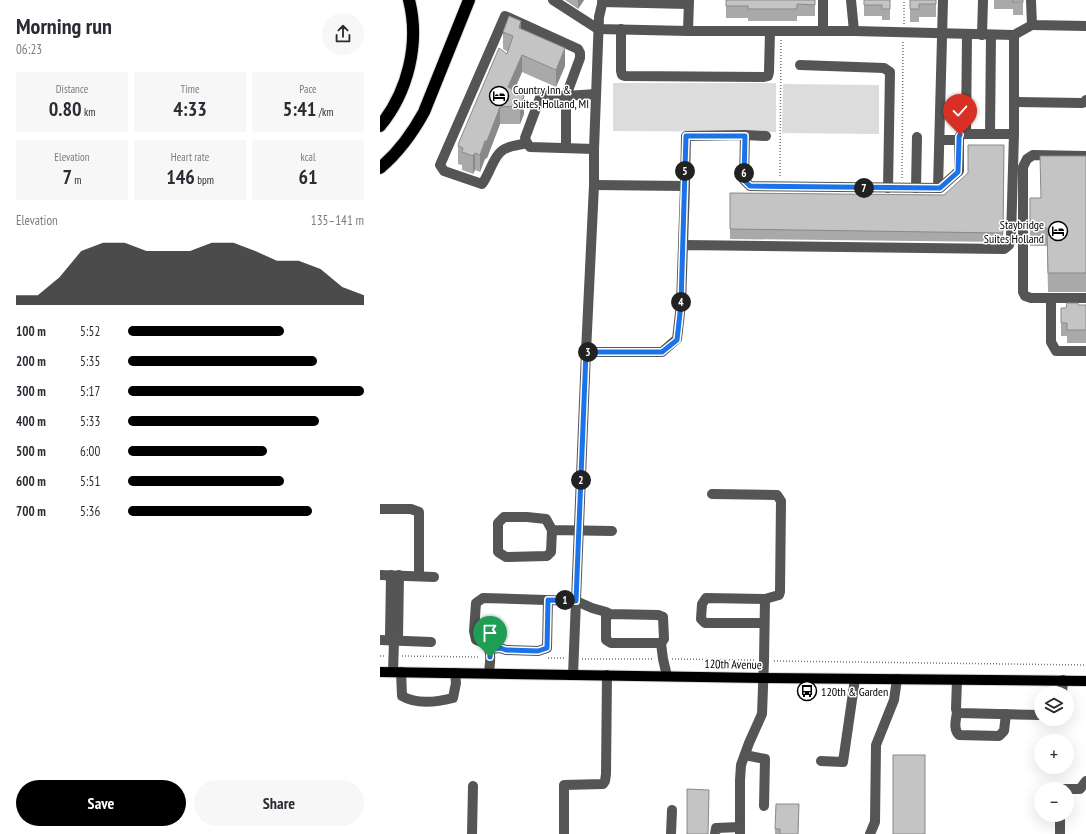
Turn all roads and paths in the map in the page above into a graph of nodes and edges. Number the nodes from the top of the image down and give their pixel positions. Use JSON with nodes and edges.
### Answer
{"nodes":[{"id":1,"x":409,"y":0,"type":"edge"},
{"id":2,"x":469,"y":0,"type":"edge"},
{"id":3,"x":553,"y":0,"type":"edge"},
{"id":4,"x":823,"y":0,"type":"edge"},
{"id":5,"x":851,"y":0,"type":"edge"},
{"id":6,"x":904,"y":0,"type":"edge"},
{"id":7,"x":943,"y":0,"type":"edge"},
{"id":8,"x":983,"y":0,"type":"edge"},
{"id":9,"x":1031,"y":0,"type":"edge"},
{"id":10,"x":603,"y":1,"type":"edge"},
{"id":11,"x":688,"y":2,"type":"edge"},
{"id":12,"x":1032,"y":25,"type":"junction"},
{"id":13,"x":1086,"y":26,"type":"edge"},
{"id":14,"x":598,"y":29,"type":"junction"},
{"id":15,"x":621,"y":29,"type":"junction"},
{"id":16,"x":688,"y":31,"type":"junction"},
{"id":17,"x":770,"y":31,"type":"junction"},
{"id":18,"x":781,"y":31,"type":"junction"},
{"id":19,"x":823,"y":31,"type":"junction"},
{"id":20,"x":854,"y":31,"type":"junction"},
{"id":21,"x":903,"y":33,"type":"junction"},
{"id":22,"x":942,"y":34,"type":"junction"},
{"id":23,"x":967,"y":34,"type":"junction"},
{"id":24,"x":987,"y":35,"type":"junction"},
{"id":25,"x":1014,"y":35,"type":"junction"},
{"id":26,"x":800,"y":66,"type":"dead end"},
{"id":27,"x":596,"y":94,"type":"junction"},
{"id":28,"x":566,"y":96,"type":"junction"},
{"id":29,"x":1086,"y":100,"type":"edge"},
{"id":30,"x":1014,"y":102,"type":"junction"},
{"id":31,"x":380,"y":126,"type":"edge"},
{"id":32,"x":990,"y":134,"type":"junction"},
{"id":33,"x":1014,"y":134,"type":"junction"},
{"id":34,"x":745,"y":136,"type":"junction"},
{"id":35,"x":766,"y":136,"type":"dead end"},
{"id":36,"x":917,"y":137,"type":"dead end"},
{"id":37,"x":962,"y":137,"type":"junction"},
{"id":38,"x":940,"y":140,"type":"junction"},
{"id":39,"x":526,"y":143,"type":"junction"},
{"id":40,"x":566,"y":148,"type":"junction"},
{"id":41,"x":594,"y":150,"type":"junction"},
{"id":42,"x":1086,"y":156,"type":"edge"},
{"id":43,"x":380,"y":168,"type":"edge"},
{"id":44,"x":594,"y":185,"type":"junction"},
{"id":45,"x":685,"y":186,"type":"junction"},
{"id":46,"x":776,"y":187,"type":"junction"},
{"id":47,"x":893,"y":188,"type":"junction"},
{"id":48,"x":916,"y":188,"type":"junction"},
{"id":49,"x":938,"y":188,"type":"junction"},
{"id":50,"x":683,"y":245,"type":"junction"},
{"id":51,"x":1051,"y":298,"type":"junction"},
{"id":52,"x":1086,"y":298,"type":"edge"},
{"id":53,"x":586,"y":352,"type":"junction"},
{"id":54,"x":1086,"y":352,"type":"edge"},
{"id":55,"x":712,"y":494,"type":"dead end"},
{"id":56,"x":380,"y":509,"type":"edge"},
{"id":57,"x":552,"y":530,"type":"junction"},
{"id":58,"x":579,"y":531,"type":"junction"},
{"id":59,"x":612,"y":531,"type":"dead end"},
{"id":60,"x":380,"y":575,"type":"edge"},
{"id":61,"x":395,"y":575,"type":"junction"},
{"id":62,"x":419,"y":576,"type":"junction"},
{"id":63,"x":434,"y":576,"type":"dead end"},
{"id":64,"x":765,"y":599,"type":"junction"},
{"id":65,"x":548,"y":600,"type":"junction"},
{"id":66,"x":576,"y":601,"type":"junction"},
{"id":67,"x":606,"y":612,"type":"junction"},
{"id":68,"x":764,"y":623,"type":"junction"},
{"id":69,"x":380,"y":640,"type":"edge"},
{"id":70,"x":394,"y":641,"type":"junction"},
{"id":71,"x":431,"y":642,"type":"dead end"},
{"id":72,"x":661,"y":643,"type":"junction"},
{"id":73,"x":490,"y":653,"type":"junction"},
{"id":74,"x":380,"y":656,"type":"edge"},
{"id":75,"x":393,"y":656,"type":"junction"},
{"id":76,"x":543,"y":658,"type":"dead end"},
{"id":77,"x":574,"y":658,"type":"junction"},
{"id":78,"x":663,"y":659,"type":"junction"},
{"id":79,"x":764,"y":660,"type":"junction"},
{"id":80,"x":1086,"y":665,"type":"edge"},
{"id":81,"x":380,"y":672,"type":"edge"},
{"id":82,"x":397,"y":672,"type":"junction"},
{"id":83,"x":455,"y":673,"type":"junction"},
{"id":84,"x":489,"y":673,"type":"junction"},
{"id":85,"x":573,"y":674,"type":"junction"},
{"id":86,"x":607,"y":675,"type":"junction"},
{"id":87,"x":667,"y":676,"type":"junction"},
{"id":88,"x":764,"y":678,"type":"junction"},
{"id":89,"x":855,"y":679,"type":"junction"},
{"id":90,"x":897,"y":679,"type":"junction"},
{"id":91,"x":957,"y":680,"type":"junction"},
{"id":92,"x":1063,"y":680,"type":"junction"},
{"id":93,"x":1086,"y":680,"type":"edge"},
{"id":94,"x":1063,"y":686,"type":"edge"},
{"id":95,"x":957,"y":712,"type":"junction"},
{"id":96,"x":1006,"y":714,"type":"junction"},
{"id":97,"x":1034,"y":714,"type":"edge"},
{"id":98,"x":745,"y":755,"type":"junction"},
{"id":99,"x":821,"y":761,"type":"dead end"},
{"id":100,"x":1086,"y":781,"type":"edge"},
{"id":101,"x":473,"y":786,"type":"dead end"},
{"id":102,"x":1074,"y":788,"type":"edge"},
{"id":103,"x":764,"y":806,"type":"dead end"},
{"id":104,"x":672,"y":810,"type":"dead end"},
{"id":105,"x":1060,"y":822,"type":"edge"},
{"id":106,"x":740,"y":831,"type":"edge"},
{"id":107,"x":472,"y":834,"type":"edge"},
{"id":108,"x":564,"y":834,"type":"edge"},
{"id":109,"x":671,"y":834,"type":"edge"},
{"id":110,"x":715,"y":834,"type":"edge"},
{"id":111,"x":870,"y":834,"type":"edge"},
{"id":112,"x":1060,"y":834,"type":"edge"}],
"edges":[{"from":1,"to":31,"type":"highway"},
{"from":2,"to":43,"type":"highway"},
{"from":3,"to":14,"type":"street"},
{"from":4,"to":19,"type":"street"},
{"from":5,"to":20,"type":"street"},
{"from":6,"to":21,"type":"path"},
{"from":7,"to":22,"type":"street"},
{"from":8,"to":24,"type":"street"},
{"from":9,"to":12,"type":"street"},
{"from":10,"to":11,"type":"street"},
{"from":10,"to":14,"type":"street"},
{"from":11,"to":16,"type":"street"},
{"from":12,"to":13,"type":"street"},
{"from":12,"to":25,"type":"street"},
{"from":14,"to":15,"type":"street"},
{"from":14,"to":27,"type":"street"},
{"from":15,"to":16,"type":"street"},
{"from":15,"to":17,"type":"street"},
{"from":16,"to":17,"type":"street"},
{"from":17,"to":18,"type":"street"},
{"from":18,"to":19,"type":"street"},
{"from":18,"to":46,"type":"path"},
{"from":19,"to":20,"type":"street"},
{"from":20,"to":21,"type":"street"},
{"from":21,"to":22,"type":"street"},
{"from":21,"to":47,"type":"path"},
{"from":22,"to":23,"type":"street"},
{"from":22,"to":38,"type":"street"},
{"from":23,"to":24,"type":"street"},
{"from":23,"to":37,"type":"street"},
{"from":24,"to":25,"type":"street"},
{"from":24,"to":32,"type":"street"},
{"from":25,"to":30,"type":"street"},
{"from":26,"to":47,"type":"street"},
{"from":27,"to":28,"type":"street"},
{"from":27,"to":41,"type":"street"},
{"from":28,"to":39,"type":"street"},
{"from":28,"to":39,"type":"street"},
{"from":28,"to":40,"type":"street"},
{"from":29,"to":30,"type":"street"},
{"from":30,"to":33,"type":"street"},
{"from":32,"to":33,"type":"street"},
{"from":32,"to":37,"type":"street"},
{"from":33,"to":50,"type":"street"},
{"from":34,"to":35,"type":"street"},
{"from":34,"to":45,"type":"street"},
{"from":34,"to":46,"type":"street"},
{"from":36,"to":48,"type":"street"},
{"from":37,"to":38,"type":"street"},
{"from":37,"to":49,"type":"street"},
{"from":38,"to":49,"type":"street"},
{"from":39,"to":40,"type":"street"},
{"from":40,"to":41,"type":"street"},
{"from":41,"to":44,"type":"street"},
{"from":42,"to":51,"type":"street"},
{"from":44,"to":45,"type":"street"},
{"from":44,"to":53,"type":"street"},
{"from":45,"to":50,"type":"street"},
{"from":46,"to":47,"type":"street"},
{"from":47,"to":48,"type":"street"},
{"from":48,"to":49,"type":"street"},
{"from":50,"to":53,"type":"street"},
{"from":51,"to":52,"type":"street"},
{"from":51,"to":54,"type":"street"},
{"from":53,"to":58,"type":"street"},
{"from":55,"to":64,"type":"street"},
{"from":56,"to":62,"type":"street"},
{"from":57,"to":57,"type":"street"},
{"from":57,"to":58,"type":"street"},
{"from":58,"to":59,"type":"street"},
{"from":58,"to":66,"type":"street"},
{"from":60,"to":61,"type":"street"},
{"from":61,"to":62,"type":"street"},
{"from":61,"to":70,"type":"street"},
{"from":62,"to":63,"type":"street"},
{"from":64,"to":68,"type":"street"},
{"from":64,"to":68,"type":"street"},
{"from":65,"to":66,"type":"street"},
{"from":65,"to":73,"type":"street"},
{"from":65,"to":73,"type":"street"},
{"from":66,"to":67,"type":"street"},
{"from":66,"to":77,"type":"street"},
{"from":67,"to":72,"type":"street"},
{"from":67,"to":72,"type":"street"},
{"from":68,"to":79,"type":"street"},
{"from":69,"to":70,"type":"street"},
{"from":70,"to":71,"type":"street"},
{"from":70,"to":75,"type":"street"},
{"from":72,"to":78,"type":"street"},
{"from":73,"to":75,"type":"path"},
{"from":73,"to":84,"type":"street"},
{"from":74,"to":75,"type":"path"},
{"from":75,"to":82,"type":"street"},
{"from":76,"to":77,"type":"path"},
{"from":77,"to":78,"type":"path"},
{"from":77,"to":85,"type":"street"},
{"from":78,"to":79,"type":"path"},
{"from":78,"to":87,"type":"street"},
{"from":79,"to":80,"type":"path"},
{"from":79,"to":88,"type":"street"},
{"from":81,"to":82,"type":"main road","name":"120th Avenue"},
{"from":82,"to":83,"type":"main road","name":"120th Avenue"},
{"from":82,"to":83,"type":"street"},
{"from":83,"to":84,"type":"main road","name":"120th Avenue"},
{"from":84,"to":85,"type":"main road","name":"120th Avenue"},
{"from":85,"to":86,"type":"main road","name":"120th Avenue"},
{"from":86,"to":87,"type":"main road","name":"120th Avenue"},
{"from":86,"to":108,"type":"street"},
{"from":87,"to":88,"type":"main road","name":"120th Avenue"},
{"from":88,"to":89,"type":"main road","name":"120th Avenue"},
{"from":88,"to":98,"type":"street"},
{"from":89,"to":90,"type":"main road","name":"120th Avenue"},
{"from":89,"to":99,"type":"street"},
{"from":90,"to":91,"type":"main road","name":"120th Avenue"},
{"from":90,"to":111,"type":"street"},
{"from":91,"to":92,"type":"main road","name":"120th Avenue"},
{"from":91,"to":95,"type":"street"},
{"from":92,"to":93,"type":"main road","name":"120th Avenue"},
{"from":92,"to":94,"type":"street"},
{"from":95,"to":96,"type":"street"},
{"from":95,"to":96,"type":"street"},
{"from":96,"to":97,"type":"street"},
{"from":98,"to":103,"type":"street"},
{"from":98,"to":106,"type":"street"},
{"from":100,"to":102,"type":"street"},
{"from":101,"to":107,"type":"street"},
{"from":104,"to":109,"type":"street"},
{"from":105,"to":112,"type":"street"},
{"from":106,"to":110,"type":"street"}]}
